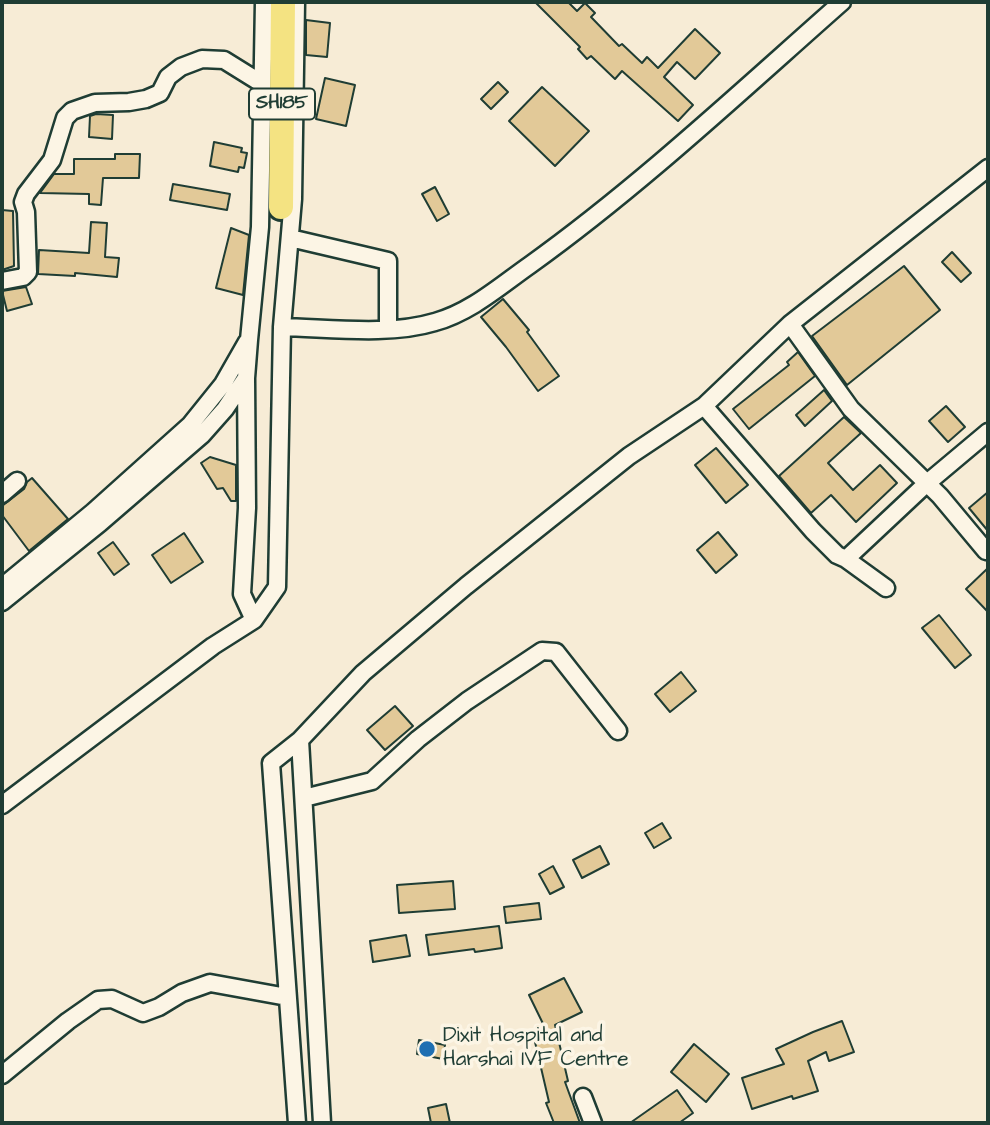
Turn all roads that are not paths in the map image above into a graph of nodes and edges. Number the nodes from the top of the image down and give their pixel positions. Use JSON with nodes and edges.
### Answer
{"nodes":[{"id":1,"x":264,"y":2,"type":"edge"},
{"id":2,"x":283,"y":2,"type":"edge"},
{"id":3,"x":296,"y":2,"type":"edge"},
{"id":4,"x":842,"y":2,"type":"edge"},
{"id":5,"x":261,"y":83,"type":"junction"},
{"id":6,"x":988,"y":168,"type":"edge"},
{"id":7,"x":281,"y":207,"type":"dead end"},
{"id":8,"x":290,"y":238,"type":"junction"},
{"id":9,"x":2,"y":281,"type":"edge"},
{"id":10,"x":790,"y":324,"type":"junction"},
{"id":11,"x":282,"y":327,"type":"junction"},
{"id":12,"x":388,"y":329,"type":"junction"},
{"id":13,"x":248,"y":340,"type":"junction"},
{"id":14,"x":246,"y":378,"type":"junction"},
{"id":15,"x":704,"y":406,"type":"junction"},
{"id":16,"x":988,"y":432,"type":"edge"},
{"id":17,"x":17,"y":481,"type":"dead end"},
{"id":18,"x":926,"y":485,"type":"junction"},
{"id":19,"x":2,"y":494,"type":"edge"},
{"id":20,"x":986,"y":551,"type":"dead end"},
{"id":21,"x":846,"y":559,"type":"junction"},
{"id":22,"x":2,"y":587,"type":"edge"},
{"id":23,"x":886,"y":588,"type":"dead end"},
{"id":24,"x":2,"y":602,"type":"edge"},
{"id":25,"x":254,"y":620,"type":"junction"},
{"id":26,"x":618,"y":731,"type":"dead end"},
{"id":27,"x":300,"y":740,"type":"junction"},
{"id":28,"x":304,"y":798,"type":"junction"},
{"id":29,"x":2,"y":805,"type":"edge"},
{"id":30,"x":287,"y":997,"type":"junction"},
{"id":31,"x":2,"y":1075,"type":"edge"},
{"id":32,"x":583,"y":1097,"type":"dead end"},
{"id":33,"x":297,"y":1123,"type":"edge"},
{"id":34,"x":322,"y":1123,"type":"edge"},
{"id":35,"x":593,"y":1123,"type":"edge"}],
"edges":[{"from":1,"to":5,"type":"street"},
{"from":2,"to":7,"type":"main road","number":"SH185"},
{"from":3,"to":8,"type":"street"},
{"from":4,"to":12,"type":"street"},
{"from":5,"to":9,"type":"street"},
{"from":5,"to":13,"type":"street"},
{"from":6,"to":10,"type":"street"},
{"from":8,"to":11,"type":"street"},
{"from":8,"to":12,"type":"street"},
{"from":10,"to":15,"type":"street"},
{"from":10,"to":18,"type":"street"},
{"from":11,"to":12,"type":"street"},
{"from":11,"to":25,"type":"street"},
{"from":13,"to":14,"type":"street"},
{"from":13,"to":22,"type":"street"},
{"from":14,"to":24,"type":"street"},
{"from":14,"to":25,"type":"street"},
{"from":15,"to":21,"type":"street"},
{"from":15,"to":27,"type":"street"},
{"from":16,"to":18,"type":"street"},
{"from":17,"to":19,"type":"street"},
{"from":18,"to":20,"type":"street"},
{"from":18,"to":21,"type":"street"},
{"from":21,"to":23,"type":"street"},
{"from":25,"to":29,"type":"street"},
{"from":26,"to":28,"type":"street"},
{"from":27,"to":28,"type":"street"},
{"from":27,"to":30,"type":"street"},
{"from":28,"to":34,"type":"street"},
{"from":30,"to":31,"type":"street"},
{"from":30,"to":33,"type":"street"},
{"from":32,"to":35,"type":"street"}]}
